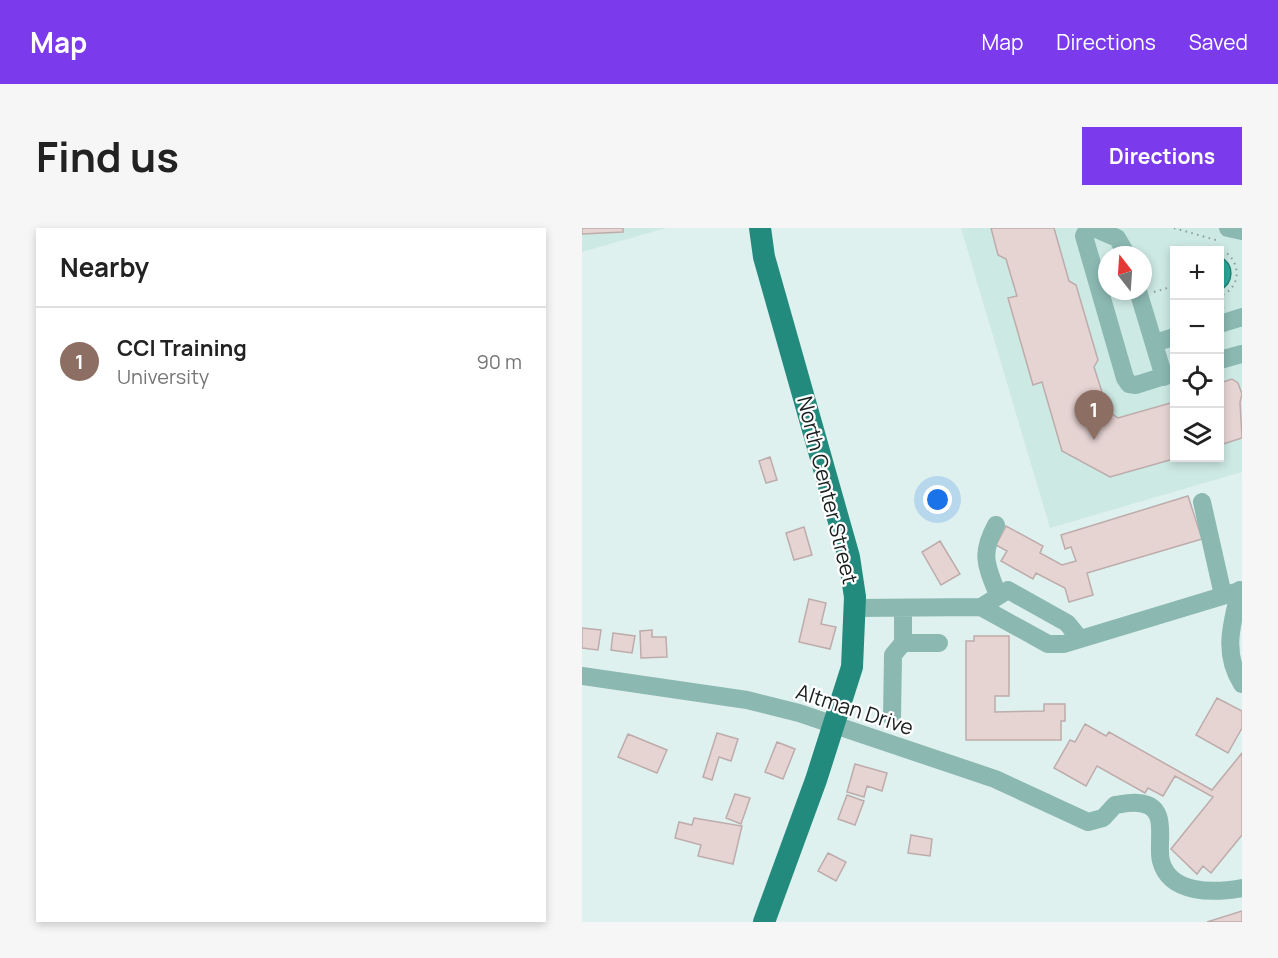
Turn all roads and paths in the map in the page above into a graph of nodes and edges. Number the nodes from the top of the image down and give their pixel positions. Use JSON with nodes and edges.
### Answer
{"nodes":[{"id":1,"x":760,"y":228,"type":"edge"},
{"id":2,"x":1088,"y":228,"type":"edge"},
{"id":3,"x":1094,"y":228,"type":"edge"},
{"id":4,"x":1174,"y":228,"type":"edge"},
{"id":5,"x":1242,"y":231,"type":"edge"},
{"id":6,"x":1224,"y":234,"type":"edge"},
{"id":7,"x":1122,"y":246,"type":"edge"},
{"id":8,"x":1224,"y":251,"type":"edge"},
{"id":9,"x":1170,"y":287,"type":"edge"},
{"id":10,"x":1152,"y":290,"type":"edge"},
{"id":11,"x":1224,"y":294,"type":"edge"},
{"id":12,"x":1145,"y":300,"type":"edge"},
{"id":13,"x":1222,"y":300,"type":"edge"},
{"id":14,"x":1229,"y":317,"type":"edge"},
{"id":15,"x":1170,"y":338,"type":"edge"},
{"id":16,"x":1154,"y":344,"type":"junction"},
{"id":17,"x":1242,"y":354,"type":"edge"},
{"id":18,"x":1224,"y":359,"type":"edge"},
{"id":19,"x":1169,"y":375,"type":"edge"},
{"id":20,"x":1202,"y":502,"type":"dead end"},
{"id":21,"x":996,"y":525,"type":"dead end"},
{"id":22,"x":1235,"y":592,"type":"edge"},
{"id":23,"x":998,"y":595,"type":"junction"},
{"id":24,"x":855,"y":608,"type":"junction"},
{"id":25,"x":903,"y":608,"type":"junction"},
{"id":26,"x":981,"y":608,"type":"junction"},
{"id":27,"x":1080,"y":639,"type":"junction"},
{"id":28,"x":903,"y":643,"type":"junction"},
{"id":29,"x":939,"y":643,"type":"dead end"},
{"id":30,"x":582,"y":676,"type":"edge"},
{"id":31,"x":1242,"y":684,"type":"edge"},
{"id":32,"x":892,"y":718,"type":"dead end"},
{"id":33,"x":834,"y":725,"type":"junction"},
{"id":34,"x":1242,"y":888,"type":"edge"},
{"id":35,"x":764,"y":922,"type":"edge"}],
"edges":[{"from":1,"to":24,"type":"main road","name":"North Center Street"},
{"from":2,"to":19,"type":"street"},
{"from":3,"to":7,"type":"street"},
{"from":4,"to":6,"type":"path"},
{"from":5,"to":6,"type":"street"},
{"from":8,"to":11,"type":"path"},
{"from":9,"to":10,"type":"path"},
{"from":12,"to":16,"type":"street"},
{"from":13,"to":14,"type":"path"},
{"from":15,"to":16,"type":"street"},
{"from":16,"to":19,"type":"street"},
{"from":17,"to":18,"type":"street"},
{"from":20,"to":22,"type":"street"},
{"from":21,"to":23,"type":"street"},
{"from":22,"to":27,"type":"street"},
{"from":22,"to":31,"type":"street"},
{"from":23,"to":26,"type":"street"},
{"from":23,"to":27,"type":"street"},
{"from":24,"to":25,"type":"street"},
{"from":24,"to":33,"type":"main road","name":"North Center Street"},
{"from":25,"to":26,"type":"street"},
{"from":25,"to":28,"type":"street"},
{"from":26,"to":27,"type":"street"},
{"from":28,"to":29,"type":"street"},
{"from":28,"to":32,"type":"street"},
{"from":30,"to":33,"type":"street","name":"Altman Drive"},
{"from":33,"to":34,"type":"street","name":"Altman Drive"},
{"from":33,"to":35,"type":"main road","name":"North Center Street"}]}
